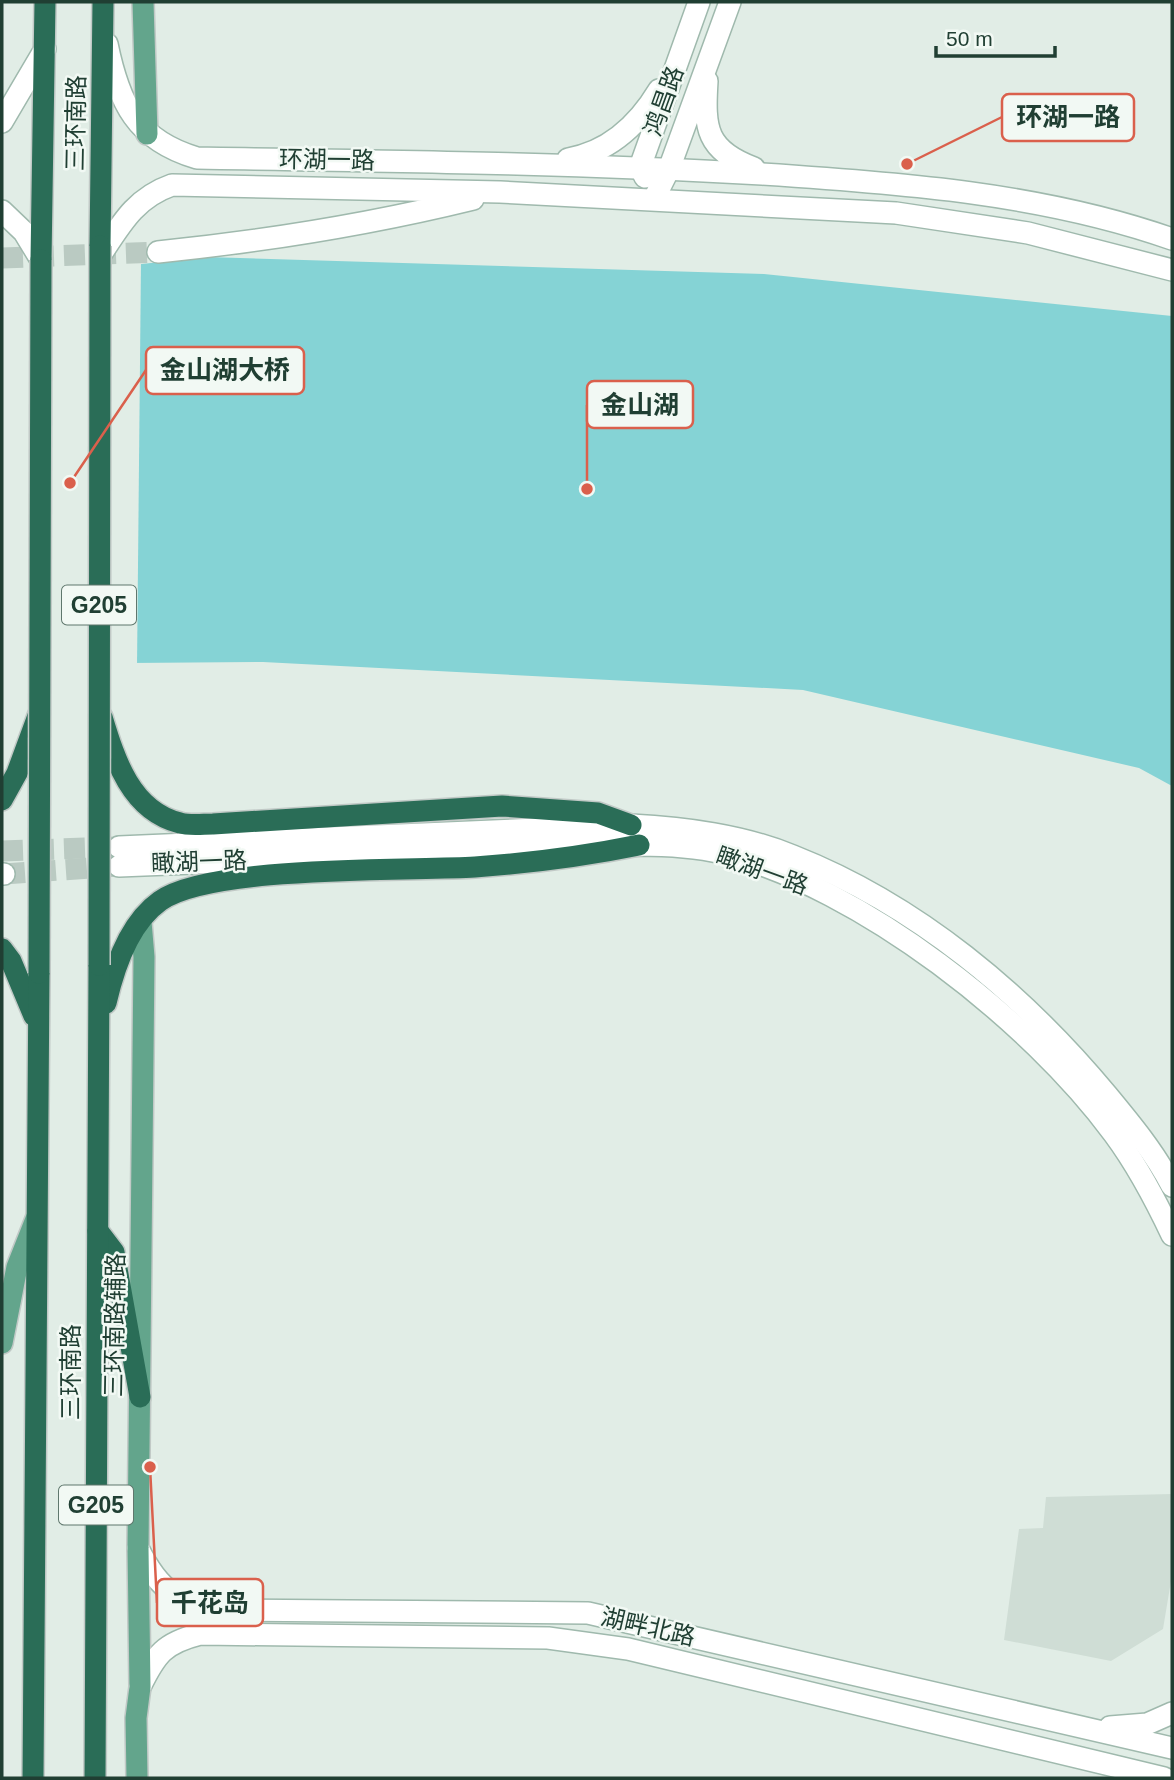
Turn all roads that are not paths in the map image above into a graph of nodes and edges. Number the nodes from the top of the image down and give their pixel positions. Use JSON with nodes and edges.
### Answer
{"nodes":[{"id":1,"x":45,"y":2,"type":"edge"},
{"id":2,"x":103,"y":2,"type":"edge"},
{"id":3,"x":143,"y":2,"type":"edge"},
{"id":4,"x":699,"y":2,"type":"edge"},
{"id":5,"x":730,"y":2,"type":"edge"},
{"id":6,"x":103,"y":25,"type":"junction"},
{"id":7,"x":45,"y":49,"type":"junction"},
{"id":8,"x":680,"y":55,"type":"junction"},
{"id":9,"x":708,"y":64,"type":"junction"},
{"id":10,"x":2,"y":122,"type":"edge"},
{"id":11,"x":147,"y":134,"type":"junction"},
{"id":12,"x":538,"y":164,"type":"junction"},
{"id":13,"x":640,"y":167,"type":"junction"},
{"id":14,"x":669,"y":169,"type":"junction"},
{"id":15,"x":772,"y":175,"type":"junction"},
{"id":16,"x":500,"y":192,"type":"junction"},
{"id":17,"x":654,"y":198,"type":"junction"},
{"id":18,"x":2,"y":211,"type":"edge"},
{"id":19,"x":1172,"y":240,"type":"edge"},
{"id":20,"x":100,"y":251,"type":"junction"},
{"id":21,"x":158,"y":252,"type":"tunnel mouth"},
{"id":22,"x":41,"y":260,"type":"junction"},
{"id":23,"x":1172,"y":271,"type":"edge"},
{"id":24,"x":99,"y":708,"type":"junction"},
{"id":25,"x":40,"y":710,"type":"junction"},
{"id":26,"x":2,"y":800,"type":"edge"},
{"id":27,"x":631,"y":825,"type":"junction"},
{"id":28,"x":639,"y":845,"type":"junction"},
{"id":29,"x":141,"y":922,"type":"junction"},
{"id":30,"x":2,"y":949,"type":"edge"},
{"id":31,"x":39,"y":1030,"type":"junction"},
{"id":32,"x":98,"y":1032,"type":"junction"},
{"id":33,"x":1172,"y":1186,"type":"edge"},
{"id":34,"x":37,"y":1217,"type":"junction"},
{"id":35,"x":98,"y":1231,"type":"junction"},
{"id":36,"x":1172,"y":1235,"type":"edge"},
{"id":37,"x":2,"y":1343,"type":"edge"},
{"id":38,"x":140,"y":1397,"type":"junction"},
{"id":39,"x":138,"y":1548,"type":"junction"},
{"id":40,"x":140,"y":1687,"type":"junction"},
{"id":41,"x":1172,"y":1713,"type":"edge"},
{"id":42,"x":1080,"y":1726,"type":"junction"},
{"id":43,"x":136,"y":1728,"type":"junction"},
{"id":44,"x":1172,"y":1748,"type":"edge"},
{"id":45,"x":1075,"y":1757,"type":"junction"},
{"id":46,"x":33,"y":1778,"type":"edge"},
{"id":47,"x":95,"y":1778,"type":"edge"},
{"id":48,"x":122,"y":1778,"type":"edge"},
{"id":49,"x":137,"y":1778,"type":"edge"},
{"id":50,"x":1108,"y":1778,"type":"edge"},
{"id":51,"x":1164,"y":1778,"type":"edge"}],
"edges":[{"from":1,"to":7,"type":"highway","name":"三环南路","number":"G205"},
{"from":2,"to":6,"type":"highway","name":"三环南路","number":"G205"},
{"from":3,"to":11,"type":"main road"},
{"from":4,"to":8,"type":"street","name":"鸿昌路"},
{"from":5,"to":9,"type":"street"},
{"from":6,"to":11,"type":"street","name":"环湖一路"},
{"from":6,"to":20,"type":"highway","name":"三环南路","number":"G205"},
{"from":7,"to":10,"type":"street"},
{"from":7,"to":22,"type":"highway","name":"三环南路","number":"G205"},
{"from":8,"to":12,"type":"street"},
{"from":8,"to":13,"type":"street","name":"鸿昌路"},
{"from":9,"to":14,"type":"street"},
{"from":9,"to":15,"type":"street"},
{"from":11,"to":12,"type":"street","name":"环湖一路"},
{"from":12,"to":13,"type":"street","name":"环湖一路"},
{"from":13,"to":14,"type":"street","name":"环湖一路"},
{"from":13,"to":17,"type":"street","name":"鸿昌路"},
{"from":14,"to":15,"type":"street","name":"环湖一路"},
{"from":14,"to":17,"type":"street"},
{"from":15,"to":19,"type":"street","name":"环湖一路"},
{"from":16,"to":17,"type":"street","name":"环湖一路"},
{"from":16,"to":20,"type":"street","name":"环湖一路"},
{"from":16,"to":21,"type":"street"},
{"from":17,"to":23,"type":"street","name":"环湖一路"},
{"from":18,"to":22,"type":"street"},
{"from":20,"to":24,"type":"highway","number":"G205","bridge":true},
{"from":22,"to":25,"type":"highway","number":"G205","bridge":true},
{"from":24,"to":27,"type":"highway"},
{"from":24,"to":32,"type":"highway","name":"三环南路","number":"G205","bridge":true},
{"from":25,"to":26,"type":"highway"},
{"from":25,"to":31,"type":"highway","name":"三环南路","number":"G205","bridge":true},
{"from":27,"to":28,"type":"street","name":"瞰湖一路"},
{"from":27,"to":33,"type":"street","name":"瞰湖一路"},
{"from":28,"to":29,"type":"highway"},
{"from":28,"to":36,"type":"street","name":"瞰湖一路"},
{"from":29,"to":32,"type":"highway"},
{"from":29,"to":38,"type":"main road","name":"三环南路辅路"},
{"from":30,"to":31,"type":"highway"},
{"from":31,"to":34,"type":"highway","name":"三环南路","number":"G205"},
{"from":32,"to":35,"type":"highway","name":"三环南路","number":"G205"},
{"from":34,"to":37,"type":"main road"},
{"from":34,"to":46,"type":"highway","name":"三环南路","number":"G205"},
{"from":35,"to":38,"type":"highway"},
{"from":35,"to":47,"type":"highway","name":"三环南路","number":"G205"},
{"from":38,"to":39,"type":"main road","name":"三环南路辅路"},
{"from":39,"to":40,"type":"main road","name":"三环南路辅路"},
{"from":39,"to":42,"type":"street","name":"湖畔北路"},
{"from":40,"to":43,"type":"main road","name":"三环南路辅路"},
{"from":40,"to":45,"type":"street","name":"湖畔北路"},
{"from":41,"to":42,"type":"street"},
{"from":42,"to":44,"type":"street","name":"湖畔北路"},
{"from":43,"to":48,"type":"main road"},
{"from":43,"to":49,"type":"main road"},
{"from":45,"to":50,"type":"street"},
{"from":45,"to":51,"type":"street","name":"湖畔北路"}]}
